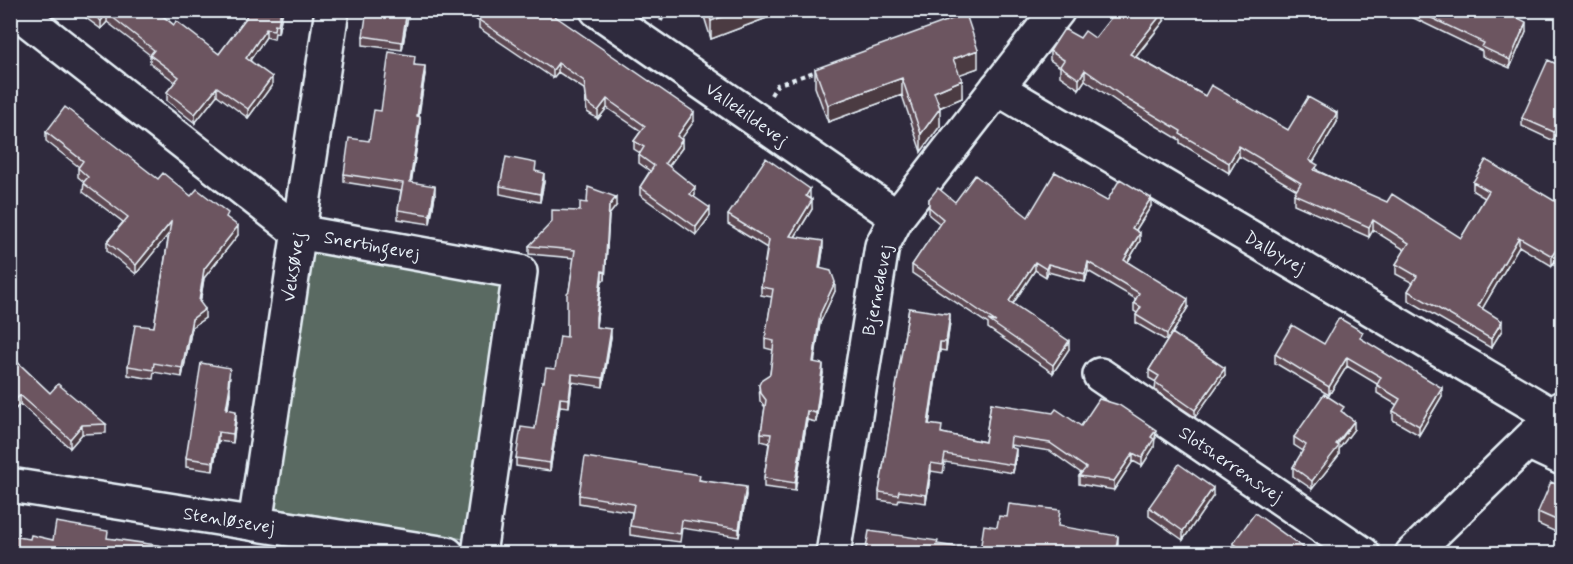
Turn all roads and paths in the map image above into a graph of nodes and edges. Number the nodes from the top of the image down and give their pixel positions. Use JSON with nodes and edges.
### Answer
{"nodes":[{"id":1,"x":15,"y":10,"type":"edge"},
{"id":2,"x":332,"y":10,"type":"edge"},
{"id":3,"x":597,"y":10,"type":"edge"},
{"id":4,"x":924,"y":10,"type":"edge"},
{"id":5,"x":976,"y":10,"type":"edge"},
{"id":6,"x":1058,"y":10,"type":"edge"},
{"id":7,"x":958,"y":18,"type":"edge"},
{"id":8,"x":939,"y":24,"type":"edge"},
{"id":9,"x":930,"y":28,"type":"junction"},
{"id":10,"x":919,"y":32,"type":"edge"},
{"id":11,"x":821,"y":69,"type":"edge"},
{"id":12,"x":997,"y":88,"type":"junction"},
{"id":13,"x":755,"y":119,"type":"junction"},
{"id":14,"x":897,"y":217,"type":"junction"},
{"id":15,"x":298,"y":232,"type":"junction"},
{"id":16,"x":1100,"y":375,"type":"dead end"},
{"id":17,"x":1558,"y":412,"type":"edge"},
{"id":18,"x":1528,"y":442,"type":"junction"},
{"id":19,"x":1563,"y":458,"type":"edge"},
{"id":20,"x":10,"y":485,"type":"edge"},
{"id":21,"x":255,"y":524,"type":"junction"},
{"id":22,"x":447,"y":554,"type":"edge"},
{"id":23,"x":479,"y":554,"type":"edge"},
{"id":24,"x":833,"y":554,"type":"edge"},
{"id":25,"x":1363,"y":554,"type":"edge"},
{"id":26,"x":1412,"y":554,"type":"edge"}],
"edges":[{"from":1,"to":15,"type":"street","name":"Snertingevej"},
{"from":2,"to":15,"type":"street","name":"Veksøvej"},
{"from":3,"to":13,"type":"street","name":"Vallekildevej"},
{"from":4,"to":9,"type":"path"},
{"from":5,"to":7,"type":"path"},
{"from":6,"to":12,"type":"street","name":"Bjernedevej"},
{"from":8,"to":9,"type":"path"},
{"from":9,"to":10,"type":"path"},
{"from":11,"to":13,"type":"path"},
{"from":12,"to":14,"type":"street","name":"Bjernedevej"},
{"from":12,"to":17,"type":"street","name":"Dalbyvej"},
{"from":13,"to":14,"type":"street","name":"Vallekildevej"},
{"from":14,"to":24,"type":"street","name":"Bjernedevej"},
{"from":15,"to":21,"type":"street","name":"Veksøvej"},
{"from":15,"to":23,"type":"street","name":"Snertingevej"},
{"from":16,"to":25,"type":"street","name":"Slotsherrensvej"},
{"from":17,"to":18,"type":"street"},
{"from":18,"to":19,"type":"street"},
{"from":18,"to":26,"type":"street"},
{"from":20,"to":21,"type":"street","name":"Stenløsevej"},
{"from":21,"to":22,"type":"street","name":"Stenløsevej"}]}
